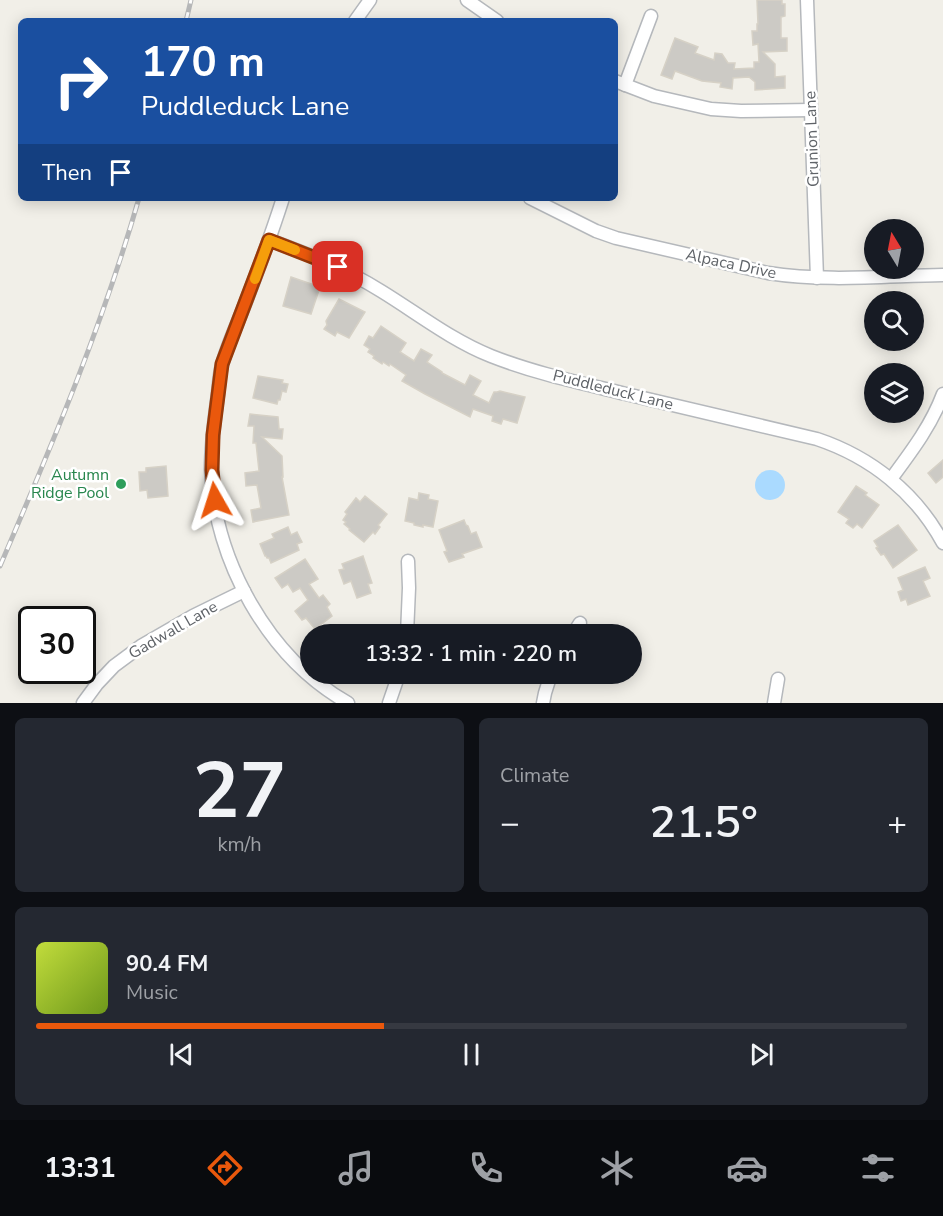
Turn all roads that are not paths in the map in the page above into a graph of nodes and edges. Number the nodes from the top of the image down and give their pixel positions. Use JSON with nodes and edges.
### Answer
{"nodes":[{"id":1,"x":370,"y":0,"type":"edge"},
{"id":2,"x":467,"y":0,"type":"edge"},
{"id":3,"x":807,"y":0,"type":"edge"},
{"id":4,"x":651,"y":16,"type":"dead end"},
{"id":5,"x":357,"y":18,"type":"edge"},
{"id":6,"x":493,"y":18,"type":"edge"},
{"id":7,"x":620,"y":83,"type":"edge"},
{"id":8,"x":811,"y":110,"type":"junction"},
{"id":9,"x":282,"y":201,"type":"edge"},
{"id":10,"x":536,"y":201,"type":"edge"},
{"id":11,"x":269,"y":240,"type":"junction"},
{"id":12,"x":943,"y":274,"type":"edge"},
{"id":13,"x":817,"y":278,"type":"junction"},
{"id":14,"x":943,"y":394,"type":"edge"},
{"id":15,"x":891,"y":479,"type":"junction"},
{"id":16,"x":943,"y":543,"type":"edge"},
{"id":17,"x":408,"y":561,"type":"dead end"},
{"id":18,"x":244,"y":591,"type":"junction"},
{"id":19,"x":407,"y":624,"type":"edge"},
{"id":20,"x":778,"y":680,"type":"dead end"},
{"id":21,"x":396,"y":684,"type":"edge"},
{"id":22,"x":548,"y":684,"type":"edge"},
{"id":23,"x":83,"y":703,"type":"edge"},
{"id":24,"x":348,"y":703,"type":"edge"},
{"id":25,"x":389,"y":703,"type":"edge"},
{"id":26,"x":543,"y":703,"type":"edge"},
{"id":27,"x":774,"y":703,"type":"edge"}],
"edges":[{"from":1,"to":5,"type":"street"},
{"from":2,"to":6,"type":"street"},
{"from":3,"to":8,"type":"street","name":"Grunion Lane"},
{"from":4,"to":7,"type":"street"},
{"from":7,"to":8,"type":"street"},
{"from":8,"to":13,"type":"street","name":"Grunion Lane"},
{"from":9,"to":11,"type":"street"},
{"from":10,"to":13,"type":"street","name":"Alpaca Drive"},
{"from":11,"to":15,"type":"street","name":"Puddleduck Lane"},
{"from":11,"to":18,"type":"street"},
{"from":12,"to":13,"type":"street","name":"Alpaca Drive"},
{"from":14,"to":15,"type":"street"},
{"from":15,"to":16,"type":"street","name":"Puddleduck Lane"},
{"from":17,"to":19,"type":"street"},
{"from":18,"to":23,"type":"street","name":"Gadwall Lane"},
{"from":18,"to":24,"type":"street"},
{"from":20,"to":27,"type":"street"},
{"from":21,"to":25,"type":"street"},
{"from":22,"to":26,"type":"street"}]}
